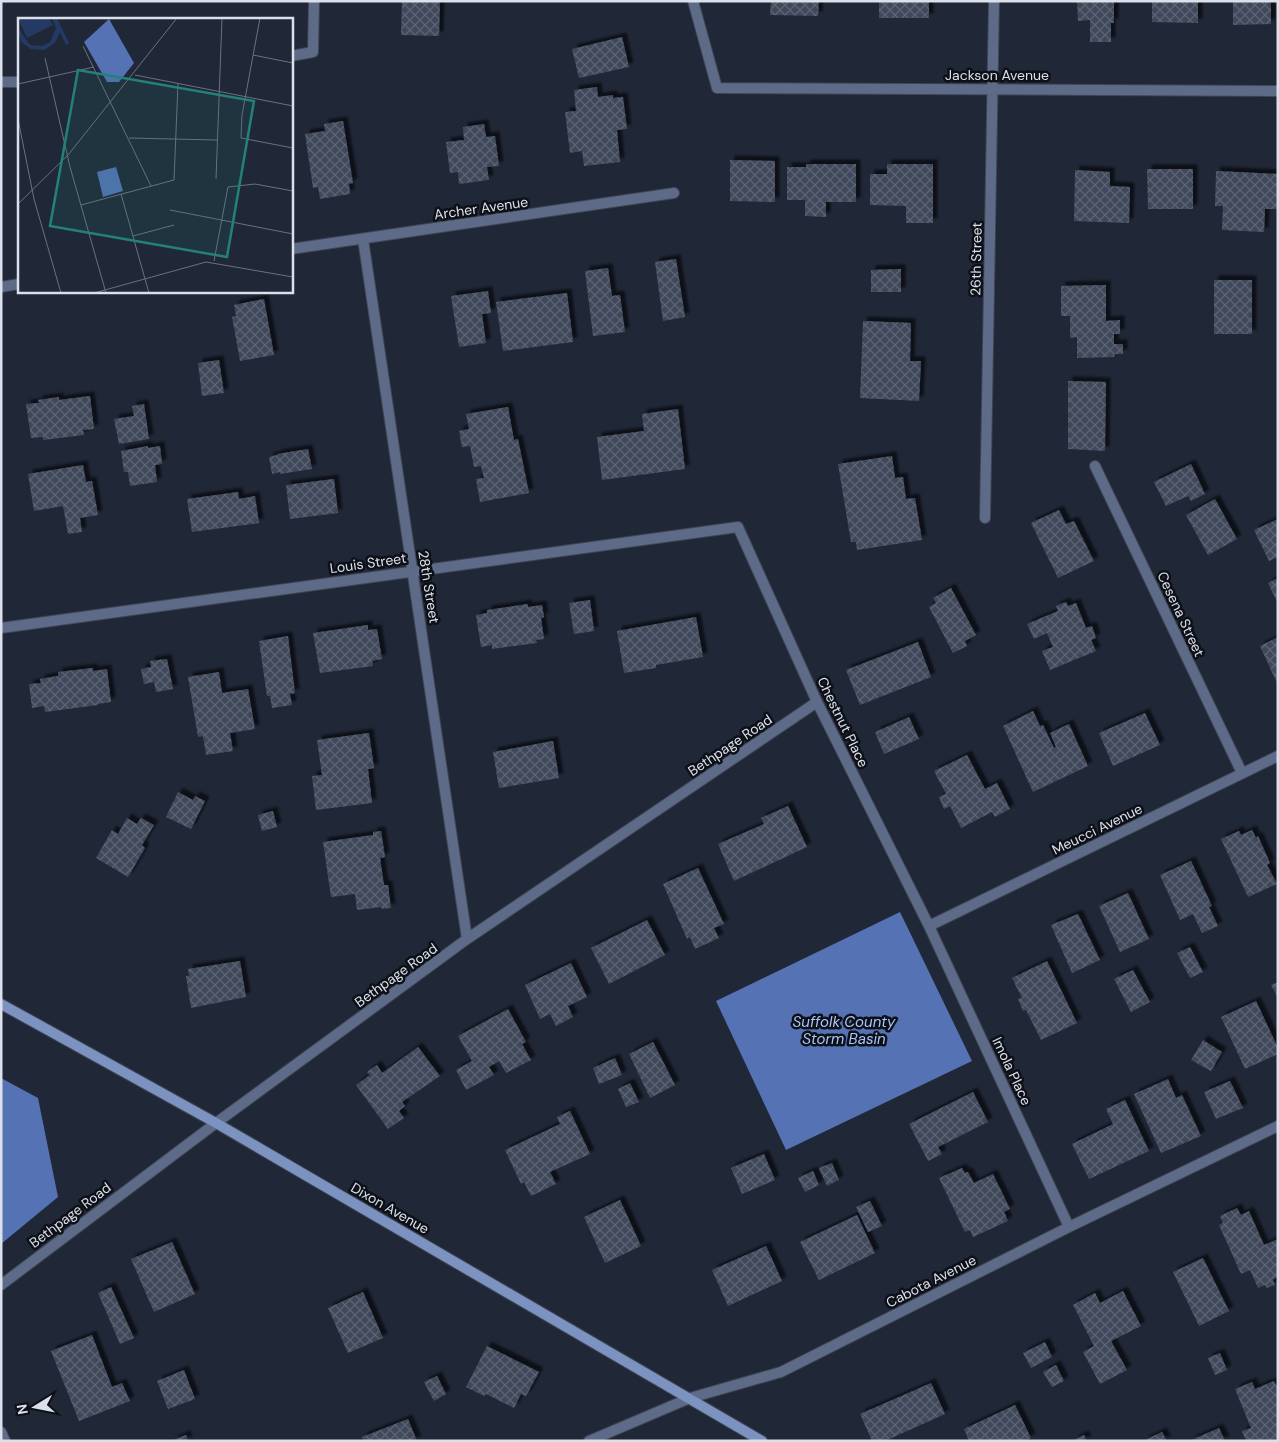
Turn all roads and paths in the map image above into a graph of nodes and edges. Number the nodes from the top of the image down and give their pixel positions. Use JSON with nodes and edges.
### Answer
{"nodes":[{"id":1,"x":314,"y":1,"type":"edge"},
{"id":2,"x":693,"y":1,"type":"edge"},
{"id":3,"x":994,"y":1,"type":"edge"},
{"id":4,"x":292,"y":56,"type":"edge"},
{"id":5,"x":1,"y":82,"type":"edge"},
{"id":6,"x":18,"y":82,"type":"edge"},
{"id":7,"x":993,"y":88,"type":"junction"},
{"id":8,"x":1278,"y":92,"type":"edge"},
{"id":9,"x":674,"y":193,"type":"dead end"},
{"id":10,"x":362,"y":240,"type":"junction"},
{"id":11,"x":292,"y":249,"type":"edge"},
{"id":12,"x":18,"y":284,"type":"edge"},
{"id":13,"x":1,"y":286,"type":"edge"},
{"id":14,"x":1096,"y":466,"type":"dead end"},
{"id":15,"x":985,"y":518,"type":"dead end"},
{"id":16,"x":738,"y":527,"type":"joint"},
{"id":17,"x":412,"y":571,"type":"junction"},
{"id":18,"x":1,"y":628,"type":"edge"},
{"id":19,"x":817,"y":702,"type":"junction"},
{"id":20,"x":1278,"y":756,"type":"edge"},
{"id":21,"x":1242,"y":773,"type":"junction"},
{"id":22,"x":929,"y":926,"type":"junction"},
{"id":23,"x":468,"y":939,"type":"junction"},
{"id":24,"x":1,"y":1004,"type":"edge"},
{"id":25,"x":216,"y":1123,"type":"junction"},
{"id":26,"x":1278,"y":1126,"type":"edge"},
{"id":27,"x":1069,"y":1227,"type":"junction"},
{"id":28,"x":1,"y":1285,"type":"edge"},
{"id":29,"x":690,"y":1398,"type":"junction"},
{"id":30,"x":1,"y":1432,"type":"edge"},
{"id":31,"x":5,"y":1441,"type":"edge"},
{"id":32,"x":589,"y":1441,"type":"edge"},
{"id":33,"x":762,"y":1441,"type":"edge"}],
"edges":[{"from":1,"to":4,"type":"street"},
{"from":2,"to":7,"type":"street","name":"Jackson Avenue"},
{"from":3,"to":7,"type":"street","name":"26th Street"},
{"from":5,"to":6,"type":"street"},
{"from":7,"to":8,"type":"street","name":"Jackson Avenue"},
{"from":7,"to":15,"type":"street","name":"26th Street"},
{"from":9,"to":10,"type":"street","name":"Archer Avenue"},
{"from":10,"to":11,"type":"street","name":"Archer Avenue"},
{"from":10,"to":17,"type":"street","name":"28th Street"},
{"from":12,"to":13,"type":"street"},
{"from":14,"to":21,"type":"street","name":"Cesena Street"},
{"from":16,"to":17,"type":"street","name":"Louis Street"},
{"from":16,"to":19,"type":"street","name":"Chestnut Place"},
{"from":17,"to":18,"type":"street","name":"Louis Street"},
{"from":17,"to":23,"type":"street","name":"28th Street"},
{"from":19,"to":22,"type":"street","name":"Chestnut Place"},
{"from":19,"to":23,"type":"street","name":"Bethpage Road"},
{"from":20,"to":21,"type":"street","name":"Meucci Avenue"},
{"from":21,"to":22,"type":"street","name":"Meucci Avenue"},
{"from":22,"to":27,"type":"street","name":"Imola Place"},
{"from":23,"to":25,"type":"street","name":"Bethpage Road"},
{"from":24,"to":25,"type":"main road","name":"Dixon Avenue"},
{"from":25,"to":28,"type":"street","name":"Bethpage Road"},
{"from":25,"to":29,"type":"main road","name":"Dixon Avenue"},
{"from":26,"to":27,"type":"street","name":"Cabota Avenue"},
{"from":27,"to":29,"type":"street","name":"Cabota Avenue"},
{"from":29,"to":32,"type":"street","name":"Cabota Avenue"},
{"from":29,"to":33,"type":"main road","name":"Dixon Avenue"},
{"from":30,"to":31,"type":"street"}]}
